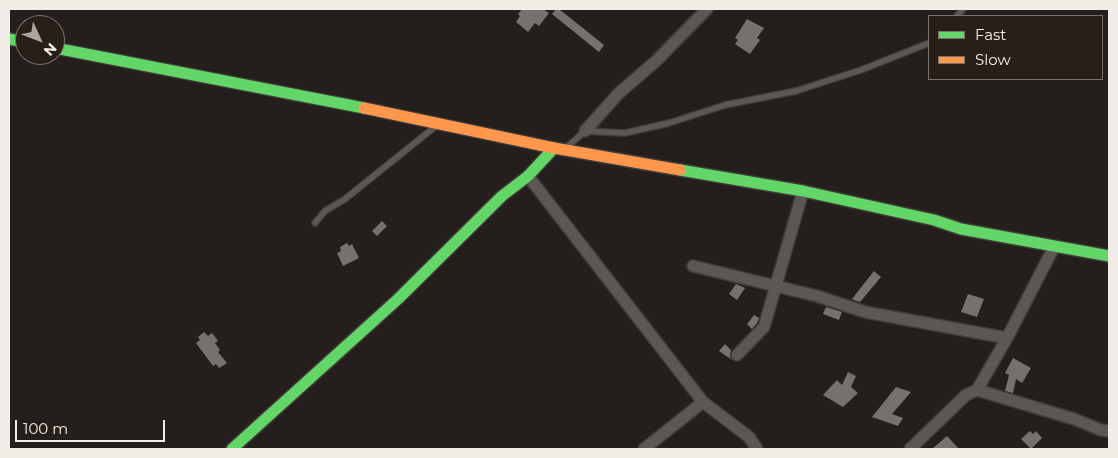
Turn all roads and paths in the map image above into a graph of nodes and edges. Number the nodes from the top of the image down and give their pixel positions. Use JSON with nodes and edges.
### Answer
{"nodes":[{"id":1,"x":707,"y":9,"type":"edge"},
{"id":2,"x":928,"y":43,"type":"edge"},
{"id":3,"x":65,"y":50,"type":"edge"},
{"id":4,"x":439,"y":124,"type":"junction"},
{"id":5,"x":586,"y":130,"type":"junction"},
{"id":6,"x":560,"y":148,"type":"junction"},
{"id":7,"x":528,"y":176,"type":"junction"},
{"id":8,"x":803,"y":191,"type":"junction"},
{"id":9,"x":315,"y":223,"type":"dead end"},
{"id":10,"x":1054,"y":247,"type":"junction"},
{"id":11,"x":1109,"y":256,"type":"edge"},
{"id":12,"x":693,"y":266,"type":"dead end"},
{"id":13,"x":777,"y":285,"type":"junction"},
{"id":14,"x":1007,"y":338,"type":"junction"},
{"id":15,"x":737,"y":355,"type":"dead end"},
{"id":16,"x":977,"y":390,"type":"junction"},
{"id":17,"x":702,"y":402,"type":"junction"},
{"id":18,"x":1109,"y":431,"type":"edge"},
{"id":19,"x":232,"y":449,"type":"edge"},
{"id":20,"x":644,"y":449,"type":"edge"},
{"id":21,"x":757,"y":449,"type":"edge"},
{"id":22,"x":910,"y":449,"type":"edge"}],
"edges":[{"from":1,"to":5,"type":"street"},
{"from":2,"to":5,"type":"lane"},
{"from":3,"to":4,"type":"main road"},
{"from":4,"to":6,"type":"main road"},
{"from":4,"to":9,"type":"lane"},
{"from":5,"to":6,"type":"lane"},
{"from":6,"to":7,"type":"main road"},
{"from":6,"to":8,"type":"main road"},
{"from":7,"to":17,"type":"street"},
{"from":7,"to":19,"type":"main road"},
{"from":8,"to":10,"type":"main road"},
{"from":8,"to":13,"type":"street"},
{"from":10,"to":11,"type":"main road"},
{"from":10,"to":14,"type":"street"},
{"from":12,"to":13,"type":"street"},
{"from":13,"to":14,"type":"street"},
{"from":13,"to":15,"type":"street"},
{"from":14,"to":16,"type":"street"},
{"from":16,"to":18,"type":"street"},
{"from":16,"to":22,"type":"street"},
{"from":17,"to":20,"type":"street"},
{"from":17,"to":21,"type":"street"}]}
